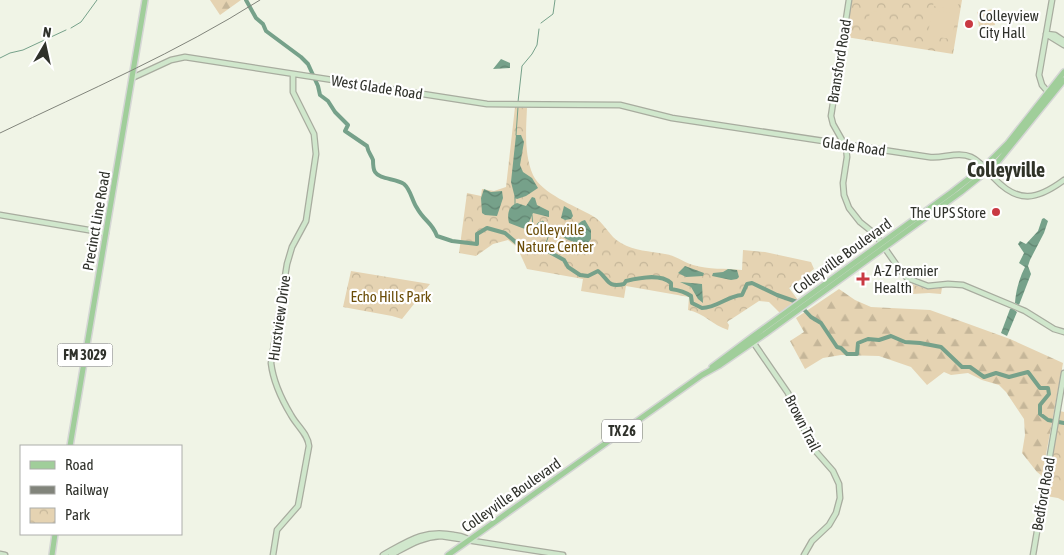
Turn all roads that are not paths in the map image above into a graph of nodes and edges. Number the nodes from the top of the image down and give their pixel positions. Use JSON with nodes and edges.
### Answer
{"nodes":[{"id":1,"x":145,"y":0,"type":"edge"},
{"id":2,"x":849,"y":0,"type":"edge"},
{"id":3,"x":1052,"y":0,"type":"edge"},
{"id":4,"x":1046,"y":34,"type":"junction"},
{"id":5,"x":1064,"y":41,"type":"edge"},
{"id":6,"x":1064,"y":45,"type":"edge"},
{"id":7,"x":1064,"y":72,"type":"edge"},
{"id":8,"x":293,"y":74,"type":"junction"},
{"id":9,"x":132,"y":78,"type":"junction"},
{"id":10,"x":1064,"y":80,"type":"edge"},
{"id":11,"x":1048,"y":92,"type":"junction"},
{"id":12,"x":627,"y":106,"type":"joint"},
{"id":13,"x":838,"y":132,"type":"junction"},
{"id":14,"x":827,"y":142,"type":"junction"},
{"id":15,"x":845,"y":144,"type":"junction"},
{"id":16,"x":986,"y":169,"type":"junction"},
{"id":17,"x":1064,"y":180,"type":"edge"},
{"id":18,"x":0,"y":216,"type":"edge"},
{"id":19,"x":106,"y":233,"type":"junction"},
{"id":20,"x":883,"y":246,"type":"junction"},
{"id":21,"x":1064,"y":332,"type":"edge"},
{"id":22,"x":740,"y":337,"type":"dead end"},
{"id":23,"x":751,"y":341,"type":"junction"},
{"id":24,"x":741,"y":345,"type":"junction"},
{"id":25,"x":732,"y":354,"type":"junction"},
{"id":26,"x":1064,"y":373,"type":"edge"},
{"id":27,"x":70,"y":445,"type":"edge"},
{"id":28,"x":56,"y":535,"type":"edge"},
{"id":29,"x":469,"y":540,"type":"junction"},
{"id":30,"x":0,"y":554,"type":"edge"},
{"id":31,"x":5,"y":555,"type":"edge"},
{"id":32,"x":52,"y":555,"type":"edge"},
{"id":33,"x":273,"y":555,"type":"edge"},
{"id":34,"x":383,"y":555,"type":"edge"},
{"id":35,"x":392,"y":555,"type":"edge"},
{"id":36,"x":448,"y":555,"type":"edge"},
{"id":37,"x":563,"y":555,"type":"edge"},
{"id":38,"x":804,"y":555,"type":"edge"},
{"id":39,"x":1033,"y":555,"type":"edge"}],
"edges":[{"from":1,"to":9,"type":"main road","name":"Precinct Line Road","number":"FM 3029"},
{"from":2,"to":13,"type":"street","name":"Bransford Road"},
{"from":3,"to":4,"type":"street"},
{"from":4,"to":5,"type":"street"},
{"from":4,"to":6,"type":"street"},
{"from":4,"to":11,"type":"street"},
{"from":7,"to":11,"type":"main road","name":"Colleyville Boulevard","number":"TX 26"},
{"from":8,"to":9,"type":"street","name":"West Glade Road"},
{"from":8,"to":12,"type":"street","name":"West Glade Road"},
{"from":8,"to":33,"type":"street","name":"Hurstview Drive"},
{"from":9,"to":19,"type":"main road","name":"Precinct Line Road","number":"FM 3029"},
{"from":10,"to":16,"type":"main road","name":"Colleyville Boulevard","number":"TX 26"},
{"from":11,"to":16,"type":"main road","name":"Colleyville Boulevard","number":"TX 26"},
{"from":12,"to":14,"type":"street","name":"Glade Road"},
{"from":13,"to":14,"type":"street"},
{"from":13,"to":15,"type":"street","name":"Bransford Road"},
{"from":14,"to":15,"type":"street","name":"Glade Road"},
{"from":15,"to":16,"type":"street","name":"Glade Road"},
{"from":15,"to":20,"type":"street","name":"Bransford Road"},
{"from":16,"to":17,"type":"street","name":"Glade Road"},
{"from":16,"to":20,"type":"main road","name":"Colleyville Boulevard","number":"TX 26"},
{"from":18,"to":19,"type":"street"},
{"from":19,"to":27,"type":"main road","name":"Precinct Line Road","number":"FM 3029"},
{"from":20,"to":21,"type":"street"},
{"from":20,"to":23,"type":"main road","name":"Colleyville Boulevard","number":"TX 26"},
{"from":22,"to":24,"type":"main road"},
{"from":23,"to":24,"type":"main road","name":"Colleyville Boulevard","number":"TX 26"},
{"from":23,"to":25,"type":"main road","name":"Colleyville Boulevard","number":"TX 26"},
{"from":23,"to":38,"type":"street","name":"Brown Trail"},
{"from":24,"to":25,"type":"main road","name":"Colleyville Boulevard","number":"TX 26"},
{"from":25,"to":29,"type":"main road","name":"Colleyville Boulevard","number":"TX 26"},
{"from":26,"to":39,"type":"street","name":"Bedford Road"},
{"from":28,"to":32,"type":"main road"},
{"from":29,"to":34,"type":"street"},
{"from":29,"to":35,"type":"street"},
{"from":29,"to":36,"type":"main road","name":"Colleyville Boulevard","number":"TX 26"},
{"from":29,"to":37,"type":"street"},
{"from":30,"to":31,"type":"street"}]}
